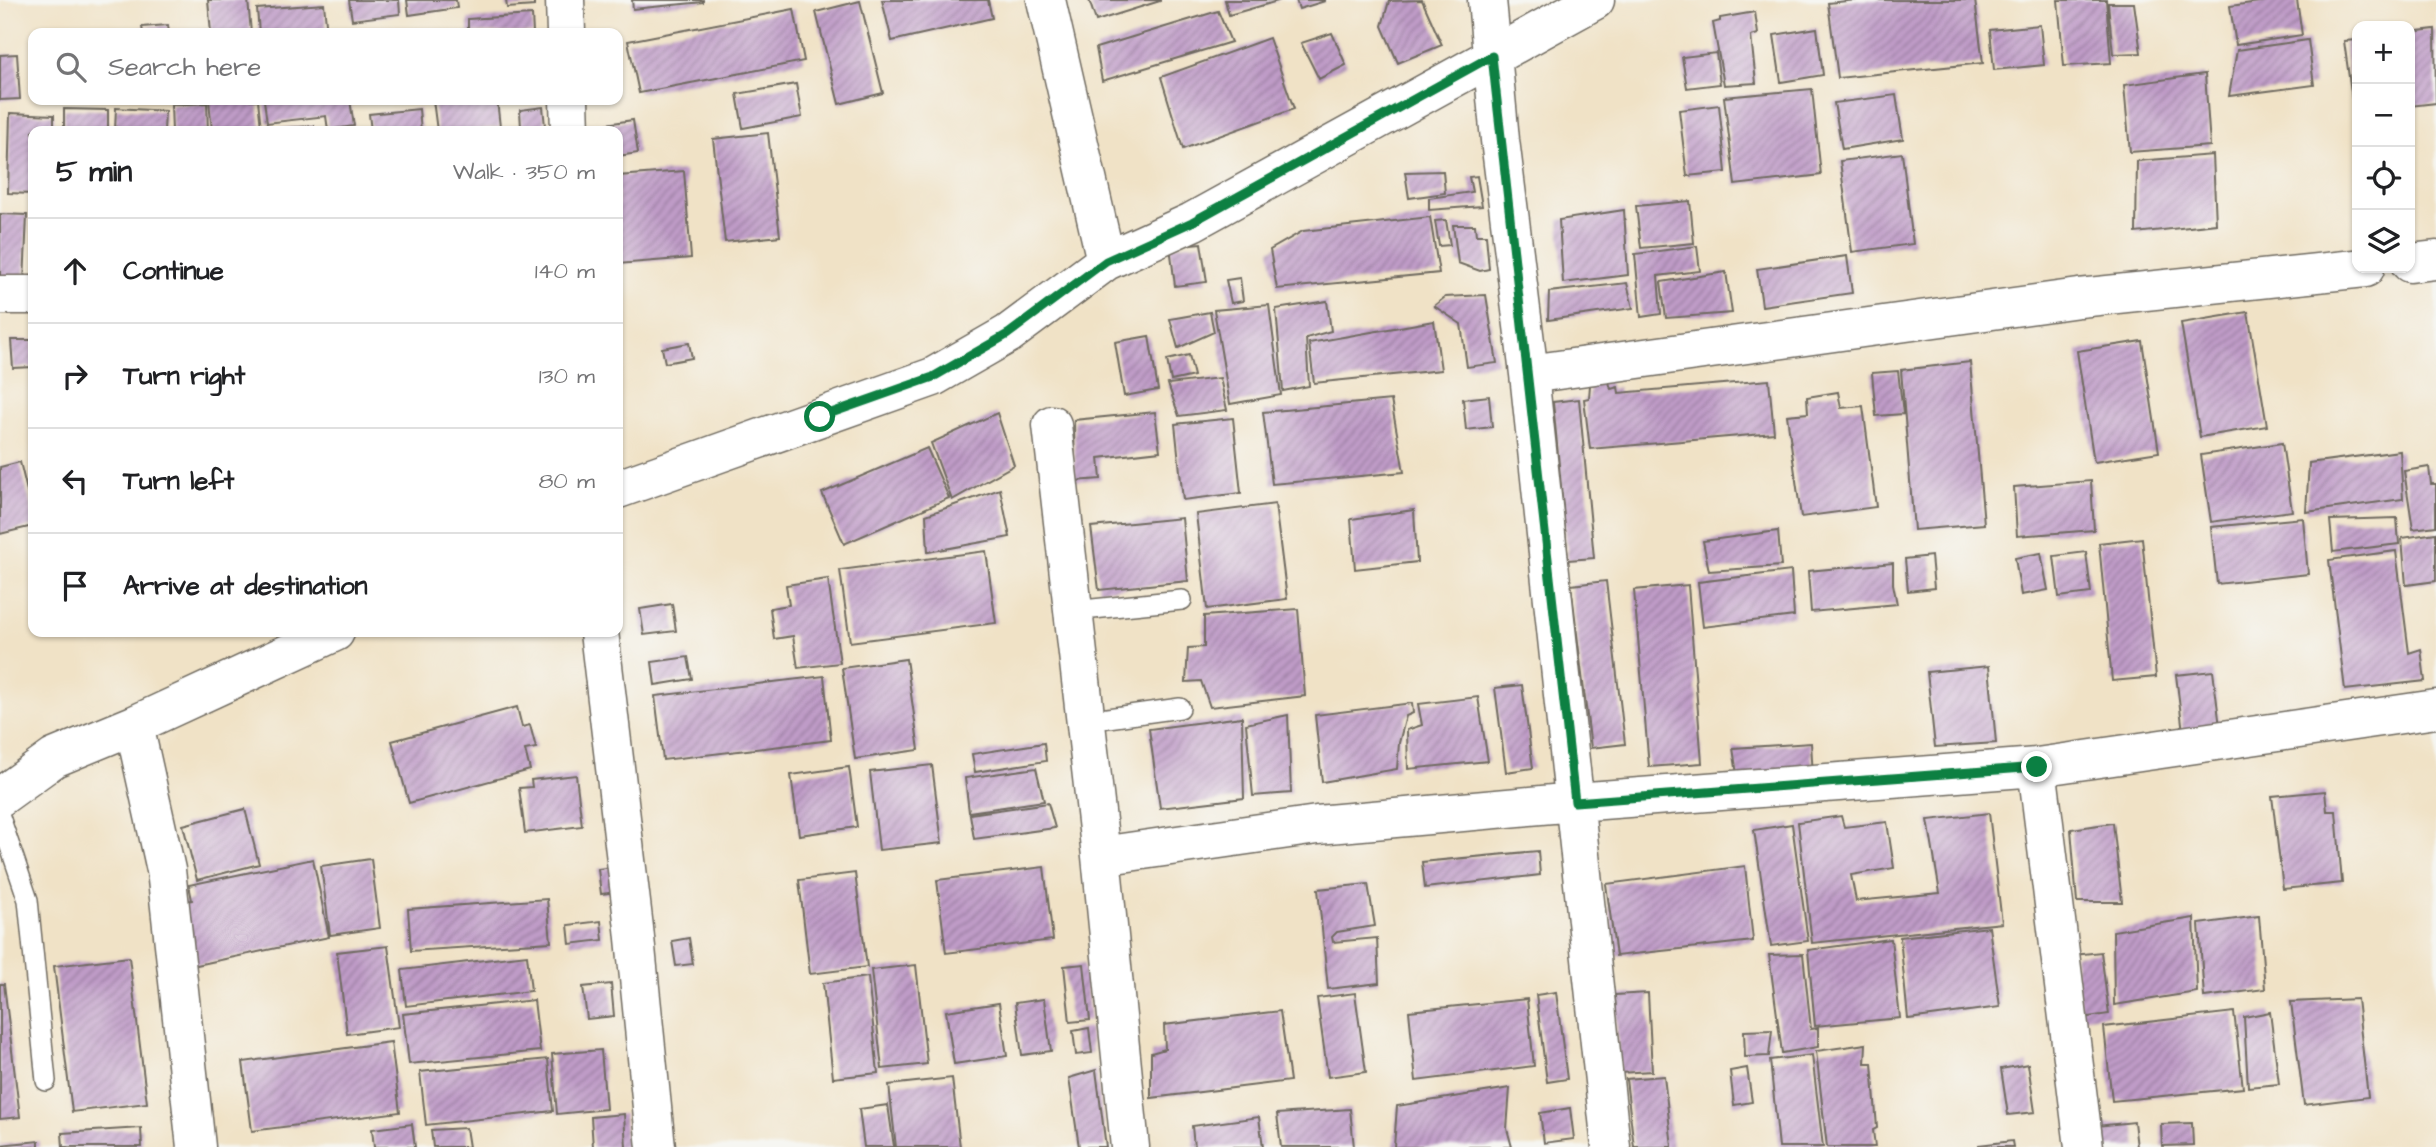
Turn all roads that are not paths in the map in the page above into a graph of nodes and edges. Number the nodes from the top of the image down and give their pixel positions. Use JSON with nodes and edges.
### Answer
{"nodes":[{"id":1,"x":565,"y":0,"type":"edge"},
{"id":2,"x":1046,"y":0,"type":"edge"},
{"id":3,"x":1487,"y":0,"type":"edge"},
{"id":4,"x":1595,"y":0,"type":"edge"},
{"id":5,"x":566,"y":28,"type":"edge"},
{"id":6,"x":1492,"y":56,"type":"junction"},
{"id":7,"x":569,"y":105,"type":"edge"},
{"id":8,"x":570,"y":126,"type":"edge"},
{"id":9,"x":2436,"y":260,"type":"edge"},
{"id":10,"x":1106,"y":261,"type":"junction"},
{"id":11,"x":2415,"y":262,"type":"edge"},
{"id":12,"x":2352,"y":269,"type":"edge"},
{"id":13,"x":0,"y":295,"type":"edge"},
{"id":14,"x":28,"y":295,"type":"edge"},
{"id":15,"x":1529,"y":374,"type":"junction"},
{"id":16,"x":1052,"y":425,"type":"dead end"},
{"id":17,"x":623,"y":487,"type":"edge"},
{"id":18,"x":1182,"y":600,"type":"dead end"},
{"id":19,"x":1073,"y":611,"type":"junction"},
{"id":20,"x":324,"y":637,"type":"edge"},
{"id":21,"x":600,"y":637,"type":"edge"},
{"id":22,"x":1180,"y":708,"type":"dead end"},
{"id":23,"x":2436,"y":709,"type":"edge"},
{"id":24,"x":1086,"y":721,"type":"junction"},
{"id":25,"x":134,"y":725,"type":"junction"},
{"id":26,"x":2037,"y":767,"type":"junction"},
{"id":27,"x":0,"y":797,"type":"edge"},
{"id":28,"x":1575,"y":802,"type":"junction"},
{"id":29,"x":0,"y":817,"type":"edge"},
{"id":30,"x":1101,"y":856,"type":"junction"},
{"id":31,"x":46,"y":1082,"type":"dead end"},
{"id":32,"x":197,"y":1147,"type":"edge"},
{"id":33,"x":656,"y":1147,"type":"edge"},
{"id":34,"x":1130,"y":1147,"type":"edge"},
{"id":35,"x":1611,"y":1147,"type":"edge"},
{"id":36,"x":2084,"y":1147,"type":"edge"}],
"edges":[{"from":1,"to":5,"type":"street"},
{"from":2,"to":10,"type":"street"},
{"from":3,"to":6,"type":"street"},
{"from":4,"to":6,"type":"street"},
{"from":6,"to":10,"type":"street"},
{"from":6,"to":15,"type":"street"},
{"from":7,"to":8,"type":"street"},
{"from":9,"to":11,"type":"street"},
{"from":10,"to":17,"type":"street"},
{"from":12,"to":15,"type":"street"},
{"from":13,"to":14,"type":"street"},
{"from":15,"to":28,"type":"street"},
{"from":16,"to":19,"type":"street"},
{"from":18,"to":19,"type":"lane"},
{"from":19,"to":24,"type":"street"},
{"from":20,"to":25,"type":"street"},
{"from":21,"to":33,"type":"street"},
{"from":22,"to":24,"type":"lane"},
{"from":23,"to":26,"type":"street"},
{"from":24,"to":30,"type":"street"},
{"from":25,"to":27,"type":"street"},
{"from":25,"to":32,"type":"street"},
{"from":26,"to":28,"type":"street"},
{"from":26,"to":36,"type":"street"},
{"from":28,"to":30,"type":"street"},
{"from":28,"to":35,"type":"street"},
{"from":29,"to":31,"type":"lane"},
{"from":30,"to":34,"type":"street"}]}
